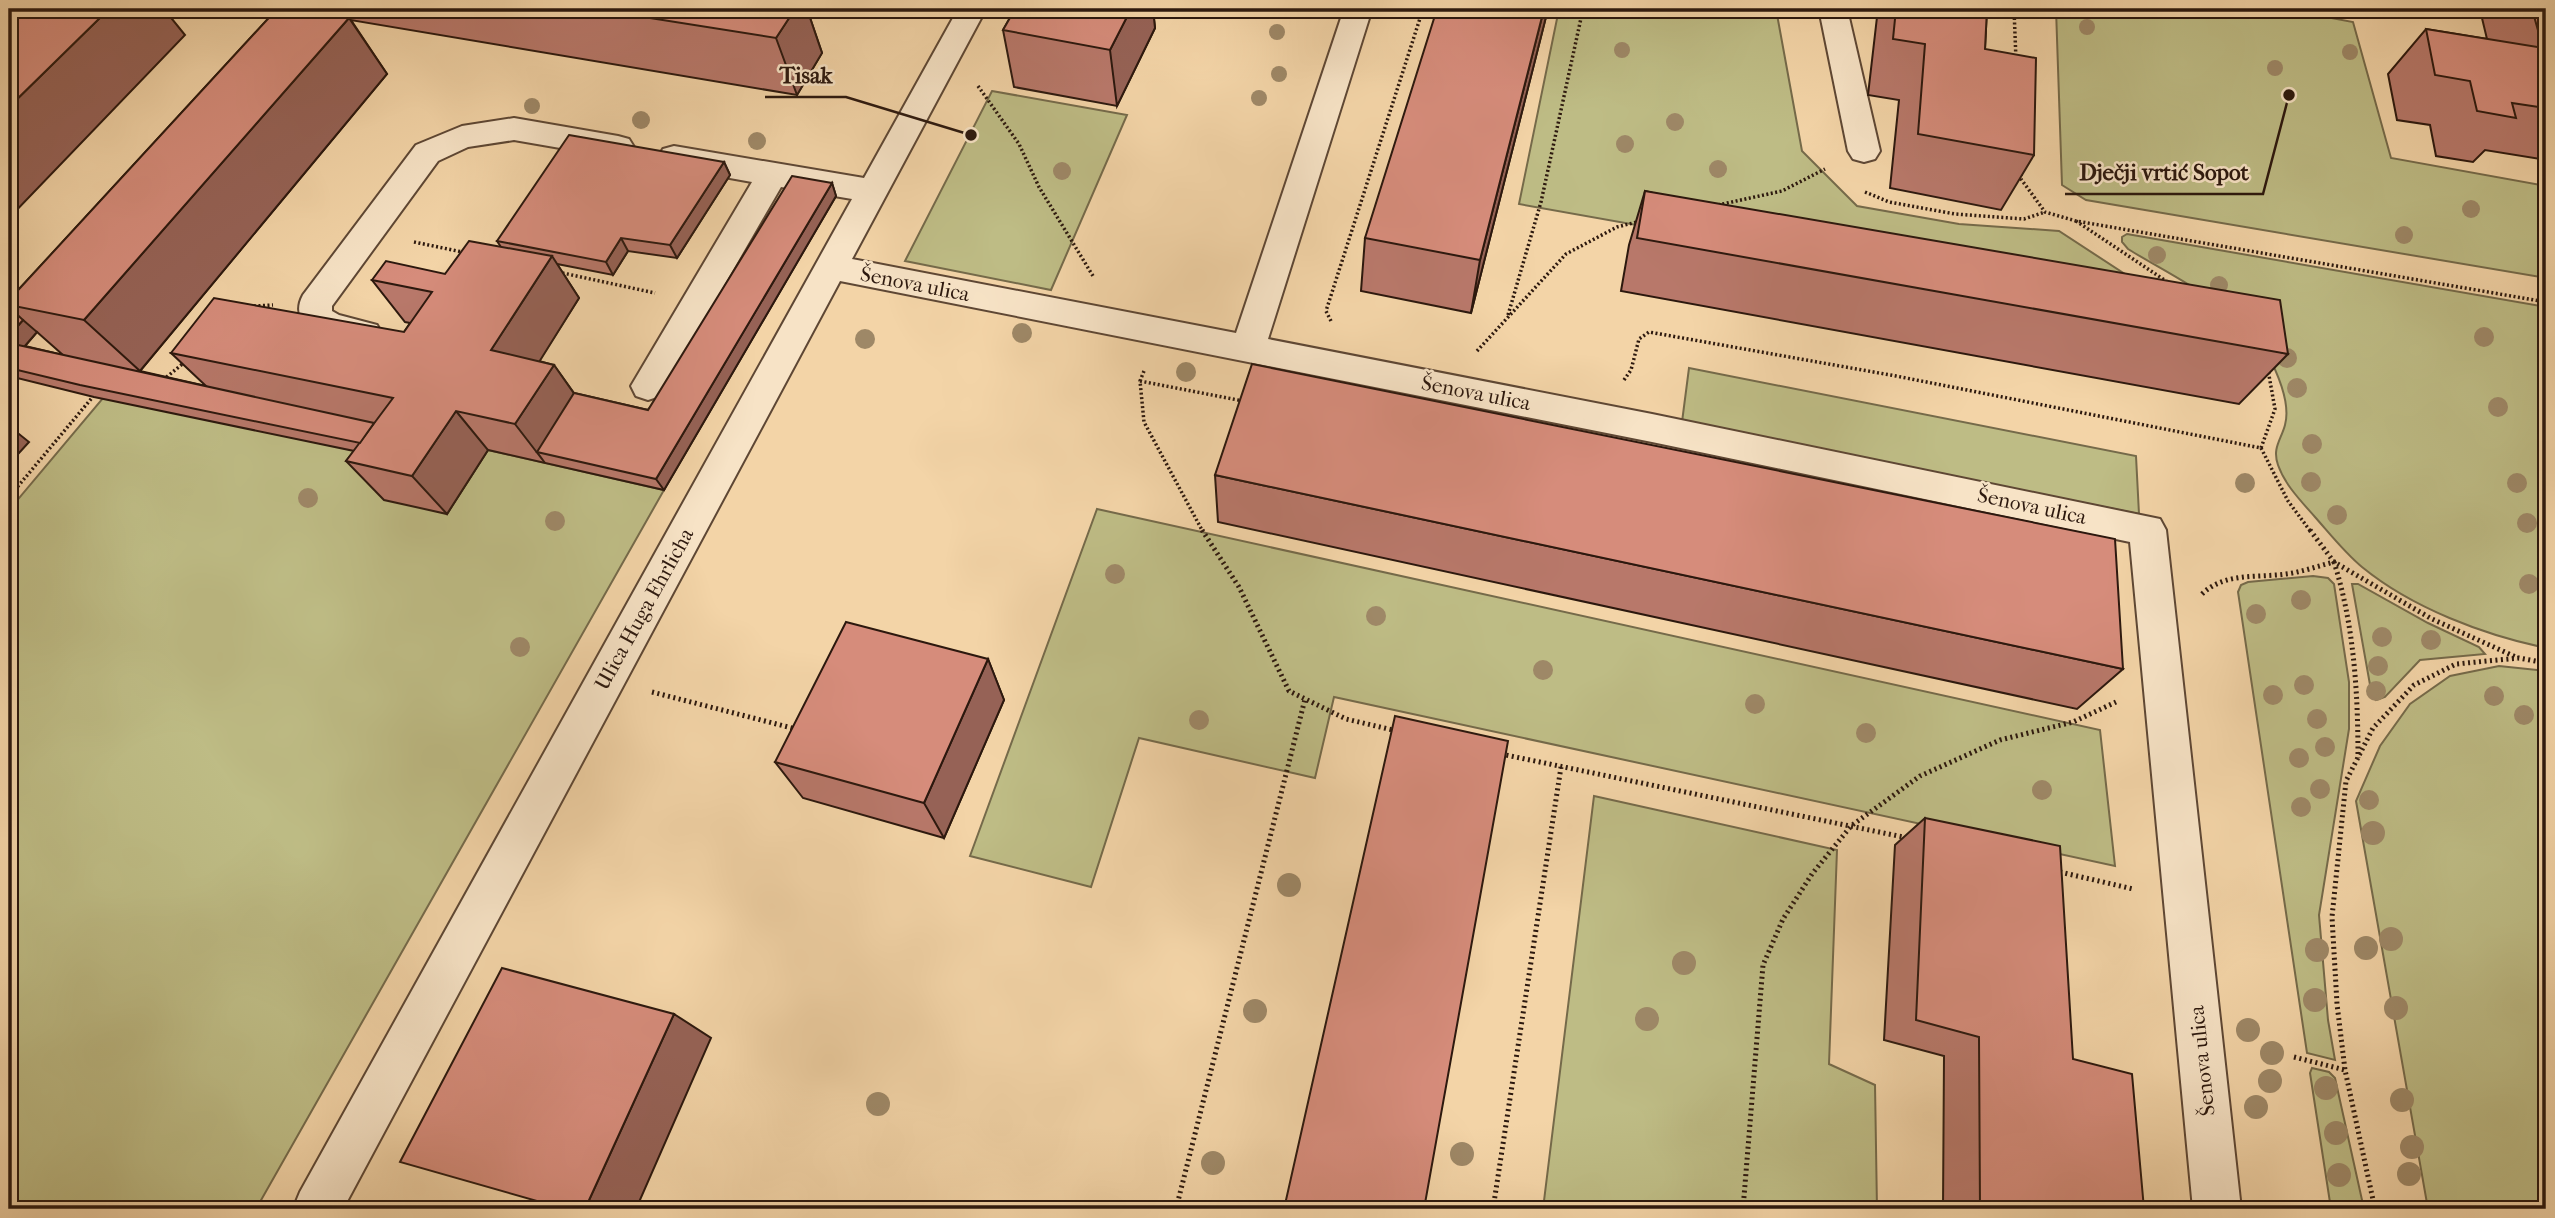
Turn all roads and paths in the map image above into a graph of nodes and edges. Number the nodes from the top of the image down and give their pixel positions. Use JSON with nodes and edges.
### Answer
{"nodes":[{"id":1,"x":972,"y":9,"type":"edge"},
{"id":2,"x":1358,"y":9,"type":"edge"},
{"id":3,"x":1423,"y":9,"type":"edge"},
{"id":4,"x":1583,"y":9,"type":"edge"},
{"id":5,"x":1833,"y":9,"type":"edge"},
{"id":6,"x":2014,"y":9,"type":"edge"},
{"id":7,"x":2016,"y":61,"type":"edge"},
{"id":8,"x":974,"y":80,"type":"dead end"},
{"id":9,"x":1853,"y":155,"type":"junction"},
{"id":10,"x":2020,"y":166,"type":"edge"},
{"id":11,"x":773,"y":173,"type":"junction"},
{"id":12,"x":872,"y":191,"type":"junction"},
{"id":13,"x":1706,"y":207,"type":"edge"},
{"id":14,"x":2045,"y":212,"type":"junction"},
{"id":15,"x":1643,"y":221,"type":"edge"},
{"id":16,"x":2076,"y":221,"type":"junction"},
{"id":17,"x":367,"y":233,"type":"junction"},
{"id":18,"x":473,"y":255,"type":"edge"},
{"id":19,"x":830,"y":267,"type":"junction"},
{"id":20,"x":552,"y":271,"type":"dead end"},
{"id":21,"x":1096,"y":279,"type":"dead end"},
{"id":22,"x":2180,"y":290,"type":"edge"},
{"id":23,"x":697,"y":301,"type":"junction"},
{"id":24,"x":2546,"y":302,"type":"edge"},
{"id":25,"x":315,"y":304,"type":"junction"},
{"id":26,"x":246,"y":306,"type":"edge"},
{"id":27,"x":1506,"y":319,"type":"junction"},
{"id":28,"x":1332,"y":322,"type":"dead end"},
{"id":29,"x":1158,"y":331,"type":"junction"},
{"id":30,"x":392,"y":340,"type":"edge"},
{"id":31,"x":1248,"y":348,"type":"junction"},
{"id":32,"x":1464,"y":348,"type":"dead end"},
{"id":33,"x":1477,"y":351,"type":"junction"},
{"id":34,"x":1490,"y":354,"type":"dead end"},
{"id":35,"x":189,"y":359,"type":"edge"},
{"id":36,"x":2265,"y":364,"type":"edge"},
{"id":37,"x":1624,"y":380,"type":"dead end"},
{"id":38,"x":1140,"y":381,"type":"junction"},
{"id":39,"x":157,"y":385,"type":"edge"},
{"id":40,"x":648,"y":386,"type":"dead end"},
{"id":41,"x":99,"y":391,"type":"edge"},
{"id":42,"x":1248,"y":402,"type":"edge"},
{"id":43,"x":2261,"y":448,"type":"junction"},
{"id":44,"x":9,"y":497,"type":"edge"},
{"id":45,"x":2334,"y":562,"type":"junction"},
{"id":46,"x":2199,"y":598,"type":"dead end"},
{"id":47,"x":2519,"y":659,"type":"junction"},
{"id":48,"x":2546,"y":663,"type":"edge"},
{"id":49,"x":651,"y":692,"type":"dead end"},
{"id":50,"x":1305,"y":699,"type":"junction"},
{"id":51,"x":2116,"y":702,"type":"edge"},
{"id":52,"x":805,"y":731,"type":"edge"},
{"id":53,"x":1398,"y":731,"type":"edge"},
{"id":54,"x":1499,"y":754,"type":"edge"},
{"id":55,"x":2357,"y":760,"type":"junction"},
{"id":56,"x":1560,"y":767,"type":"junction"},
{"id":57,"x":1851,"y":826,"type":"junction"},
{"id":58,"x":1909,"y":838,"type":"dead end"},
{"id":59,"x":2054,"y":871,"type":"edge"},
{"id":60,"x":2185,"y":899,"type":"junction"},
{"id":61,"x":2294,"y":1057,"type":"dead end"},
{"id":62,"x":2345,"y":1070,"type":"junction"},
{"id":63,"x":317,"y":1209,"type":"edge"},
{"id":64,"x":1176,"y":1209,"type":"edge"},
{"id":65,"x":1493,"y":1209,"type":"edge"},
{"id":66,"x":1744,"y":1209,"type":"edge"},
{"id":67,"x":2217,"y":1209,"type":"edge"},
{"id":68,"x":2375,"y":1209,"type":"edge"}],
"edges":[{"from":1,"to":12,"type":"street","name":"Ulica Huga Ehrlicha"},
{"from":2,"to":31,"type":"street"},
{"from":3,"to":28,"type":"path"},
{"from":4,"to":27,"type":"path"},
{"from":5,"to":9,"type":"street"},
{"from":6,"to":7,"type":"path"},
{"from":8,"to":21,"type":"path"},
{"from":9,"to":13,"type":"path"},
{"from":9,"to":14,"type":"path"},
{"from":10,"to":14,"type":"path"},
{"from":11,"to":12,"type":"street"},
{"from":11,"to":17,"type":"street"},
{"from":11,"to":23,"type":"street"},
{"from":12,"to":19,"type":"street","name":"Ulica Huga Ehrlicha"},
{"from":14,"to":16,"type":"path"},
{"from":15,"to":27,"type":"path"},
{"from":16,"to":22,"type":"path"},
{"from":16,"to":24,"type":"path"},
{"from":17,"to":18,"type":"path"},
{"from":17,"to":25,"type":"street"},
{"from":19,"to":29,"type":"street","name":"Šenova ulica"},
{"from":19,"to":63,"type":"street","name":"Ulica Huga Ehrlicha"},
{"from":20,"to":23,"type":"path"},
{"from":23,"to":40,"type":"street"},
{"from":25,"to":26,"type":"path"},
{"from":25,"to":30,"type":"street"},
{"from":27,"to":33,"type":"path"},
{"from":29,"to":31,"type":"street","name":"Šenova ulica"},
{"from":29,"to":38,"type":"path"},
{"from":31,"to":60,"type":"street","name":"Šenova ulica"},
{"from":32,"to":33,"type":"path"},
{"from":33,"to":34,"type":"path"},
{"from":35,"to":39,"type":"path"},
{"from":36,"to":43,"type":"path"},
{"from":37,"to":43,"type":"path"},
{"from":38,"to":42,"type":"path"},
{"from":38,"to":50,"type":"path"},
{"from":41,"to":44,"type":"path"},
{"from":43,"to":45,"type":"path"},
{"from":45,"to":46,"type":"path"},
{"from":45,"to":47,"type":"path"},
{"from":45,"to":55,"type":"path"},
{"from":47,"to":48,"type":"path"},
{"from":47,"to":55,"type":"path"},
{"from":49,"to":52,"type":"path"},
{"from":50,"to":53,"type":"path"},
{"from":50,"to":64,"type":"path"},
{"from":51,"to":57,"type":"path"},
{"from":54,"to":56,"type":"path"},
{"from":55,"to":62,"type":"path"},
{"from":56,"to":57,"type":"path"},
{"from":56,"to":65,"type":"path"},
{"from":57,"to":58,"type":"path"},
{"from":57,"to":66,"type":"path"},
{"from":59,"to":60,"type":"path"},
{"from":60,"to":67,"type":"street","name":"Šenova ulica"},
{"from":61,"to":62,"type":"path"},
{"from":62,"to":68,"type":"path"}]}
